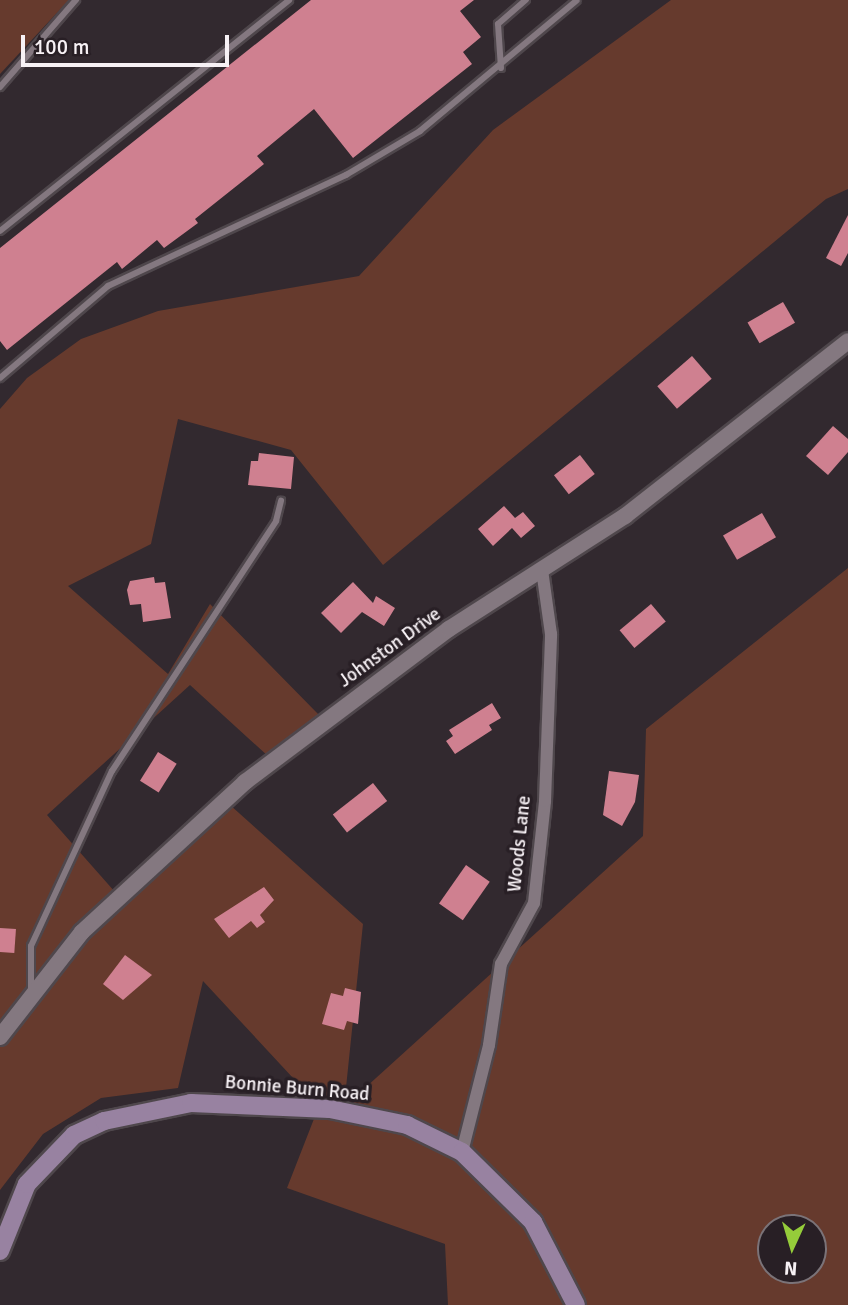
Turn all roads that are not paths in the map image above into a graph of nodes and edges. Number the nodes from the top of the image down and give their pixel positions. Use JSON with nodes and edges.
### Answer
{"nodes":[{"id":1,"x":76,"y":0,"type":"edge"},
{"id":2,"x":289,"y":0,"type":"edge"},
{"id":3,"x":526,"y":0,"type":"edge"},
{"id":4,"x":577,"y":0,"type":"edge"},
{"id":5,"x":501,"y":68,"type":"junction"},
{"id":6,"x":0,"y":87,"type":"edge"},
{"id":7,"x":0,"y":231,"type":"edge"},
{"id":8,"x":848,"y":341,"type":"edge"},
{"id":9,"x":0,"y":366,"type":"edge"},
{"id":10,"x":3,"y":376,"type":"edge"},
{"id":11,"x":281,"y":501,"type":"dead end"},
{"id":12,"x":542,"y":570,"type":"junction"},
{"id":13,"x":31,"y":996,"type":"junction"},
{"id":14,"x":0,"y":1037,"type":"edge"},
{"id":15,"x":462,"y":1152,"type":"junction"},
{"id":16,"x":0,"y":1251,"type":"edge"},
{"id":17,"x":576,"y":1305,"type":"edge"}],
"edges":[{"from":1,"to":6,"type":"lane"},
{"from":2,"to":7,"type":"lane"},
{"from":3,"to":5,"type":"lane"},
{"from":4,"to":5,"type":"lane"},
{"from":5,"to":10,"type":"lane"},
{"from":8,"to":12,"type":"street","name":"Johnston Drive"},
{"from":9,"to":10,"type":"lane"},
{"from":11,"to":13,"type":"lane"},
{"from":12,"to":13,"type":"street","name":"Johnston Drive"},
{"from":12,"to":15,"type":"street","name":"Woods Lane"},
{"from":13,"to":14,"type":"street","name":"Johnston Drive"},
{"from":15,"to":16,"type":"main road","name":"Bonnie Burn Road"},
{"from":15,"to":17,"type":"main road","name":"Bonnie Burn Road"}]}
